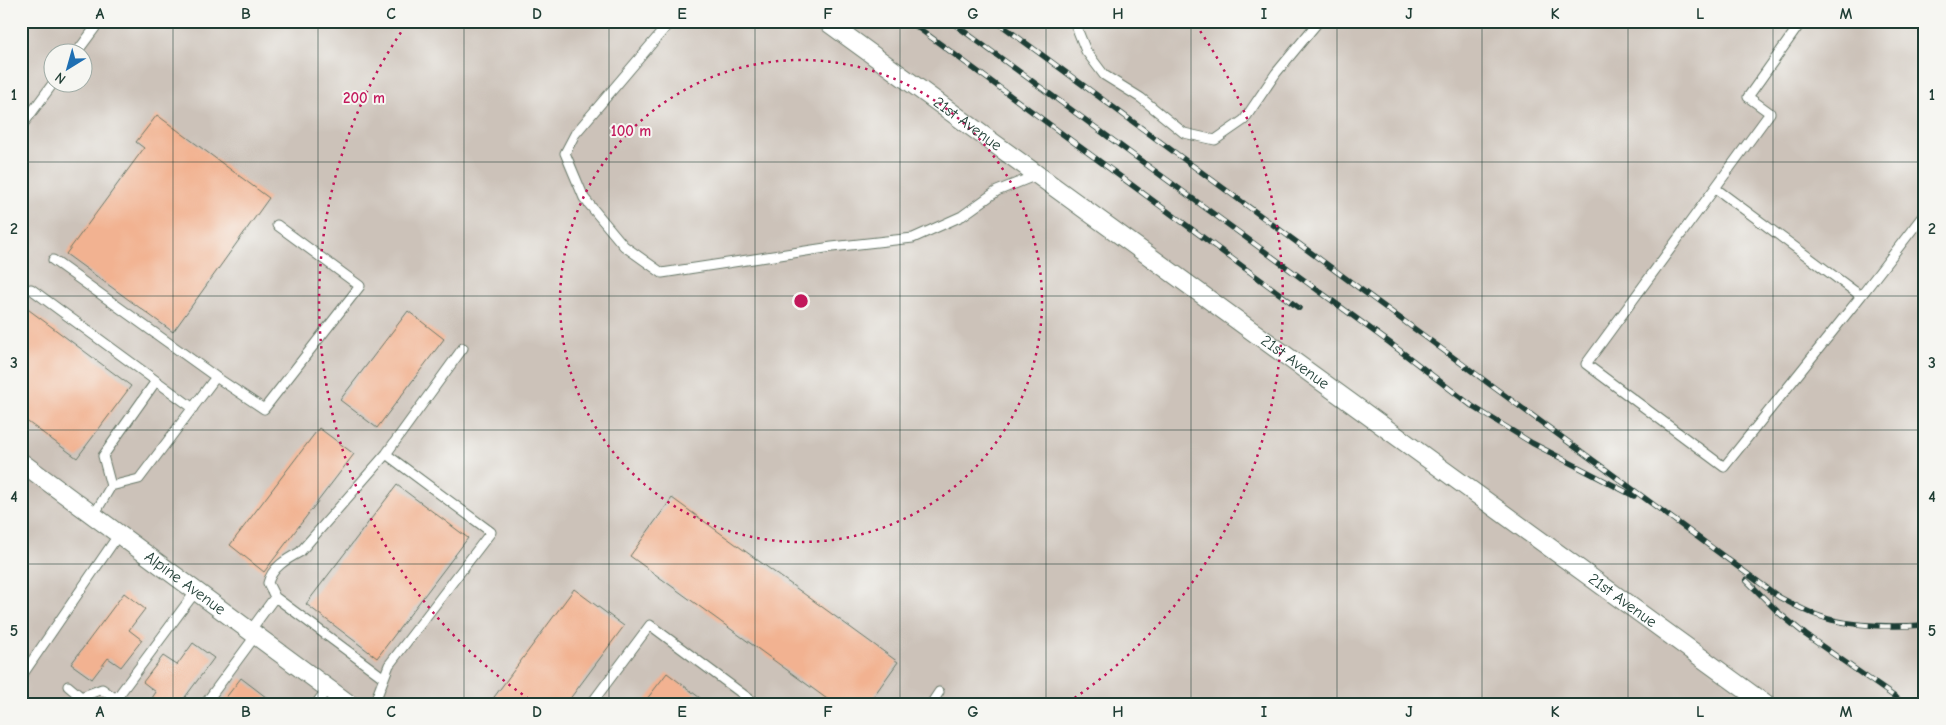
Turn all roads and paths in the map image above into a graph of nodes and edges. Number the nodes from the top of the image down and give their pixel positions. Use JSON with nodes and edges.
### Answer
{"nodes":[{"id":1,"x":100,"y":21,"type":"edge"},
{"id":2,"x":671,"y":21,"type":"edge"},
{"id":3,"x":826,"y":21,"type":"edge"},
{"id":4,"x":1074,"y":21,"type":"edge"},
{"id":5,"x":1319,"y":21,"type":"edge"},
{"id":6,"x":1802,"y":21,"type":"edge"},
{"id":7,"x":84,"y":42,"type":"edge"},
{"id":8,"x":47,"y":92,"type":"edge"},
{"id":9,"x":21,"y":127,"type":"edge"},
{"id":10,"x":1038,"y":175,"type":"junction"},
{"id":11,"x":1715,"y":188,"type":"junction"},
{"id":12,"x":1925,"y":212,"type":"edge"},
{"id":13,"x":277,"y":225,"type":"dead end"},
{"id":14,"x":53,"y":260,"type":"dead end"},
{"id":15,"x":30,"y":289,"type":"dead end"},
{"id":16,"x":1861,"y":296,"type":"junction"},
{"id":17,"x":464,"y":348,"type":"dead end"},
{"id":18,"x":216,"y":377,"type":"junction"},
{"id":19,"x":156,"y":381,"type":"junction"},
{"id":20,"x":193,"y":408,"type":"junction"},
{"id":21,"x":386,"y":454,"type":"junction"},
{"id":22,"x":21,"y":462,"type":"edge"},
{"id":23,"x":111,"y":486,"type":"junction"},
{"id":24,"x":94,"y":515,"type":"junction"},
{"id":25,"x":119,"y":534,"type":"junction"},
{"id":26,"x":196,"y":592,"type":"junction"},
{"id":27,"x":275,"y":597,"type":"junction"},
{"id":28,"x":253,"y":633,"type":"junction"},
{"id":29,"x":21,"y":677,"type":"edge"},
{"id":30,"x":384,"y":678,"type":"junction"},
{"id":31,"x":68,"y":686,"type":"dead end"},
{"id":32,"x":328,"y":688,"type":"junction"},
{"id":33,"x":940,"y":692,"type":"dead end"},
{"id":34,"x":119,"y":702,"type":"edge"},
{"id":35,"x":205,"y":704,"type":"edge"},
{"id":36,"x":316,"y":704,"type":"edge"},
{"id":37,"x":349,"y":704,"type":"edge"},
{"id":38,"x":374,"y":704,"type":"edge"},
{"id":39,"x":591,"y":704,"type":"edge"},
{"id":40,"x":756,"y":704,"type":"edge"},
{"id":41,"x":931,"y":704,"type":"edge"},
{"id":42,"x":1765,"y":704,"type":"edge"}],
"edges":[{"from":1,"to":7,"type":"lane"},
{"from":2,"to":10,"type":"lane"},
{"from":3,"to":10,"type":"street","name":"21st Avenue"},
{"from":4,"to":5,"type":"lane"},
{"from":6,"to":11,"type":"lane"},
{"from":8,"to":9,"type":"lane"},
{"from":10,"to":42,"type":"street","name":"21st Avenue"},
{"from":11,"to":16,"type":"lane"},
{"from":11,"to":16,"type":"lane"},
{"from":12,"to":16,"type":"lane"},
{"from":13,"to":18,"type":"lane"},
{"from":14,"to":18,"type":"lane"},
{"from":15,"to":19,"type":"lane"},
{"from":17,"to":21,"type":"lane"},
{"from":18,"to":20,"type":"lane"},
{"from":19,"to":20,"type":"lane"},
{"from":19,"to":23,"type":"lane"},
{"from":20,"to":23,"type":"lane"},
{"from":21,"to":27,"type":"lane"},
{"from":21,"to":30,"type":"lane"},
{"from":22,"to":24,"type":"street","name":"Alpine Avenue"},
{"from":23,"to":24,"type":"lane"},
{"from":24,"to":25,"type":"street","name":"Alpine Avenue"},
{"from":25,"to":26,"type":"street","name":"Alpine Avenue"},
{"from":25,"to":29,"type":"lane"},
{"from":26,"to":28,"type":"street","name":"Alpine Avenue"},
{"from":26,"to":34,"type":"lane"},
{"from":27,"to":28,"type":"lane"},
{"from":27,"to":30,"type":"lane"},
{"from":28,"to":32,"type":"street","name":"Alpine Avenue"},
{"from":28,"to":35,"type":"lane"},
{"from":30,"to":38,"type":"lane"},
{"from":31,"to":34,"type":"lane"},
{"from":32,"to":36,"type":"lane"},
{"from":32,"to":37,"type":"street","name":"Alpine Avenue"},
{"from":33,"to":41,"type":"lane"},
{"from":39,"to":40,"type":"lane"}]}
